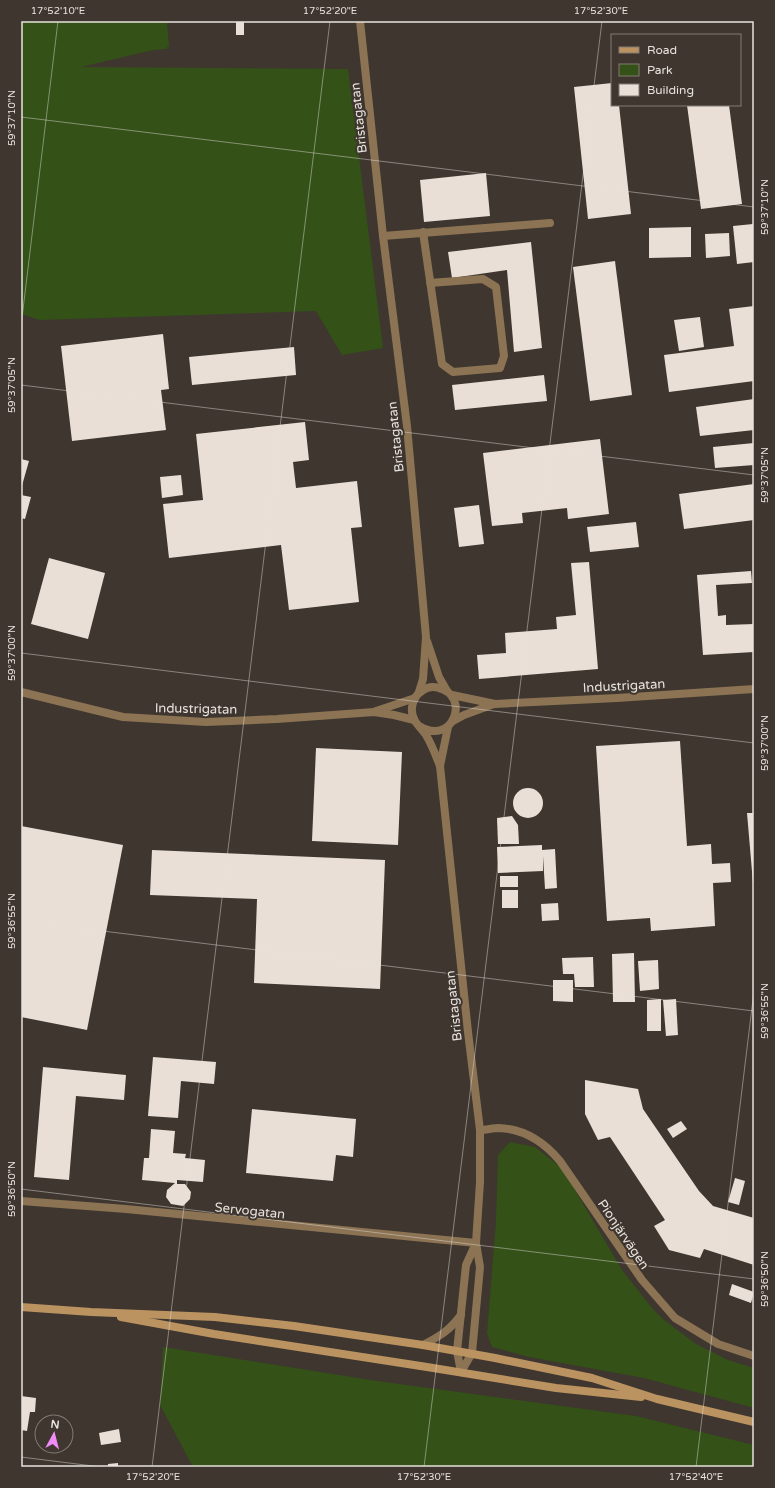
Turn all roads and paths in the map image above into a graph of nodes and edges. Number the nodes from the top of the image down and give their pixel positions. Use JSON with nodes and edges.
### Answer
{"nodes":[{"id":1,"x":360,"y":21,"type":"edge"},
{"id":2,"x":550,"y":223,"type":"dead end"},
{"id":3,"x":423,"y":232,"type":"junction"},
{"id":4,"x":383,"y":236,"type":"junction"},
{"id":5,"x":430,"y":282,"type":"junction"},
{"id":6,"x":426,"y":637,"type":"junction"},
{"id":7,"x":754,"y":689,"type":"edge"},
{"id":8,"x":21,"y":692,"type":"edge"},
{"id":9,"x":449,"y":693,"type":"junction"},
{"id":10,"x":417,"y":695,"type":"junction"},
{"id":11,"x":495,"y":704,"type":"junction"},
{"id":12,"x":374,"y":712,"type":"junction"},
{"id":13,"x":417,"y":723,"type":"junction"},
{"id":14,"x":450,"y":724,"type":"junction"},
{"id":15,"x":440,"y":766,"type":"junction"},
{"id":16,"x":480,"y":1130,"type":"junction"},
{"id":17,"x":21,"y":1201,"type":"edge"},
{"id":18,"x":476,"y":1243,"type":"junction"},
{"id":19,"x":21,"y":1307,"type":"edge"},
{"id":20,"x":91,"y":1312,"type":"junction"},
{"id":21,"x":461,"y":1314,"type":"junction"},
{"id":22,"x":423,"y":1345,"type":"junction"},
{"id":23,"x":457,"y":1351,"type":"junction"},
{"id":24,"x":472,"y":1353,"type":"junction"},
{"id":25,"x":754,"y":1356,"type":"edge"},
{"id":26,"x":461,"y":1372,"type":"junction"},
{"id":27,"x":657,"y":1398,"type":"junction"},
{"id":28,"x":754,"y":1422,"type":"edge"}],
"edges":[{"from":1,"to":4,"type":"street","name":"Bristagatan"},
{"from":2,"to":3,"type":"street"},
{"from":3,"to":4,"type":"street"},
{"from":3,"to":5,"type":"street"},
{"from":4,"to":6,"type":"street","name":"Bristagatan"},
{"from":5,"to":5,"type":"street"},
{"from":6,"to":9,"type":"street","name":"Bristagatan"},
{"from":6,"to":10,"type":"street","name":"Bristagatan"},
{"from":7,"to":11,"type":"street","name":"Industrigatan"},
{"from":8,"to":12,"type":"street","name":"Industrigatan"},
{"from":9,"to":10,"type":"street"},
{"from":9,"to":11,"type":"street","name":"Industrigatan"},
{"from":9,"to":14,"type":"street","name":"Bristagatan"},
{"from":10,"to":12,"type":"street","name":"Industrigatan"},
{"from":10,"to":13,"type":"street","name":"Bristagatan"},
{"from":11,"to":14,"type":"street","name":"Industrigatan"},
{"from":12,"to":13,"type":"street","name":"Industrigatan"},
{"from":13,"to":14,"type":"street"},
{"from":13,"to":15,"type":"street","name":"Bristagatan"},
{"from":14,"to":15,"type":"street","name":"Bristagatan"},
{"from":15,"to":16,"type":"street","name":"Bristagatan"},
{"from":16,"to":18,"type":"street","name":"Bristagatan"},
{"from":16,"to":25,"type":"street","name":"Pionjärvägen"},
{"from":17,"to":18,"type":"street","name":"Servogatan"},
{"from":18,"to":21,"type":"street","name":"Bristagatan"},
{"from":18,"to":24,"type":"street","name":"Bristagatan"},
{"from":19,"to":20,"type":"main road"},
{"from":20,"to":22,"type":"main road"},
{"from":20,"to":26,"type":"main road"},
{"from":21,"to":22,"type":"street"},
{"from":21,"to":23,"type":"street","name":"Bristagatan"},
{"from":22,"to":23,"type":"main road"},
{"from":23,"to":24,"type":"main road"},
{"from":23,"to":26,"type":"street","name":"Bristagatan"},
{"from":24,"to":26,"type":"street","name":"Bristagatan"},
{"from":24,"to":27,"type":"main road"},
{"from":26,"to":27,"type":"main road"},
{"from":27,"to":28,"type":"main road"}]}
